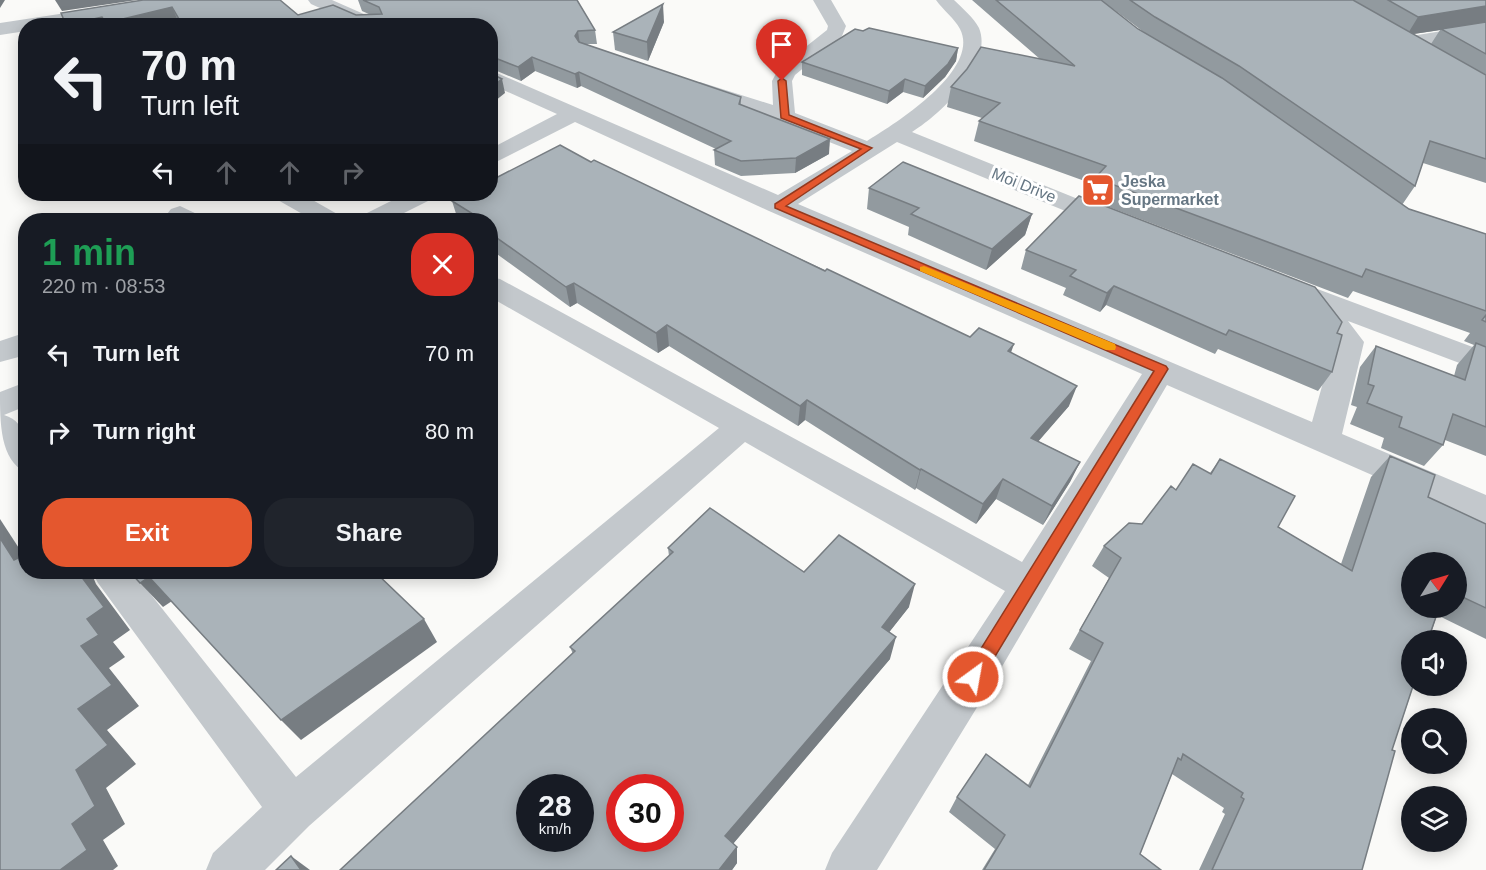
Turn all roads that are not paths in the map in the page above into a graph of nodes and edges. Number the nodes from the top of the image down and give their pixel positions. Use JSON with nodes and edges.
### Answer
{"nodes":[{"id":1,"x":186,"y":0,"type":"edge"},
{"id":2,"x":822,"y":0,"type":"edge"},
{"id":3,"x":945,"y":0,"type":"edge"},
{"id":4,"x":323,"y":3,"type":"edge"},
{"id":5,"x":360,"y":9,"type":"edge"},
{"id":6,"x":66,"y":18,"type":"edge"},
{"id":7,"x":347,"y":18,"type":"edge"},
{"id":8,"x":18,"y":25,"type":"edge"},
{"id":9,"x":0,"y":28,"type":"edge"},
{"id":10,"x":1486,"y":30,"type":"edge"},
{"id":11,"x":1388,"y":33,"type":"edge"},
{"id":12,"x":1405,"y":43,"type":"junction"},
{"id":13,"x":1432,"y":59,"type":"edge"},
{"id":14,"x":498,"y":80,"type":"edge"},
{"id":15,"x":676,"y":80,"type":"edge"},
{"id":16,"x":574,"y":114,"type":"junction"},
{"id":17,"x":784,"y":116,"type":"junction"},
{"id":18,"x":895,"y":133,"type":"junction"},
{"id":19,"x":868,"y":148,"type":"junction"},
{"id":20,"x":498,"y":154,"type":"edge"},
{"id":21,"x":297,"y":201,"type":"edge"},
{"id":22,"x":410,"y":201,"type":"edge"},
{"id":23,"x":778,"y":206,"type":"junction"},
{"id":24,"x":318,"y":213,"type":"edge"},
{"id":25,"x":386,"y":213,"type":"edge"},
{"id":26,"x":1138,"y":231,"type":"edge"},
{"id":27,"x":1262,"y":278,"type":"edge"},
{"id":28,"x":498,"y":289,"type":"edge"},
{"id":29,"x":1314,"y":298,"type":"junction"},
{"id":30,"x":18,"y":345,"type":"edge"},
{"id":31,"x":0,"y":352,"type":"edge"},
{"id":32,"x":1486,"y":363,"type":"edge"},
{"id":33,"x":1161,"y":369,"type":"junction"},
{"id":34,"x":18,"y":397,"type":"edge"},
{"id":35,"x":0,"y":405,"type":"edge"},
{"id":36,"x":744,"y":425,"type":"junction"},
{"id":37,"x":0,"y":426,"type":"edge"},
{"id":38,"x":1323,"y":440,"type":"junction"},
{"id":39,"x":18,"y":449,"type":"edge"},
{"id":40,"x":1486,"y":512,"type":"edge"},
{"id":41,"x":116,"y":579,"type":"edge"},
{"id":42,"x":1029,"y":585,"type":"junction"},
{"id":43,"x":293,"y":810,"type":"junction"},
{"id":44,"x":230,"y":870,"type":"edge"},
{"id":45,"x":849,"y":870,"type":"edge"}],
"edges":[{"from":1,"to":6,"type":"street"},
{"from":2,"to":17,"type":"street"},
{"from":3,"to":18,"type":"street"},
{"from":4,"to":5,"type":"street"},
{"from":5,"to":7,"type":"street"},
{"from":8,"to":9,"type":"street"},
{"from":10,"to":12,"type":"street"},
{"from":11,"to":12,"type":"street"},
{"from":12,"to":13,"type":"street"},
{"from":14,"to":16,"type":"street"},
{"from":15,"to":17,"type":"street"},
{"from":16,"to":20,"type":"street"},
{"from":16,"to":23,"type":"street"},
{"from":17,"to":19,"type":"street"},
{"from":18,"to":19,"type":"street"},
{"from":18,"to":26,"type":"street","name":"Moi Drive"},
{"from":19,"to":23,"type":"street"},
{"from":21,"to":24,"type":"street"},
{"from":22,"to":25,"type":"street"},
{"from":23,"to":33,"type":"street"},
{"from":27,"to":29,"type":"street"},
{"from":28,"to":36,"type":"street"},
{"from":29,"to":32,"type":"street"},
{"from":29,"to":38,"type":"street"},
{"from":30,"to":31,"type":"street"},
{"from":33,"to":38,"type":"street"},
{"from":33,"to":42,"type":"street"},
{"from":34,"to":35,"type":"street"},
{"from":36,"to":42,"type":"street"},
{"from":36,"to":43,"type":"street"},
{"from":37,"to":39,"type":"street"},
{"from":38,"to":40,"type":"street"},
{"from":41,"to":43,"type":"street"},
{"from":42,"to":45,"type":"street"},
{"from":43,"to":44,"type":"street"}]}
